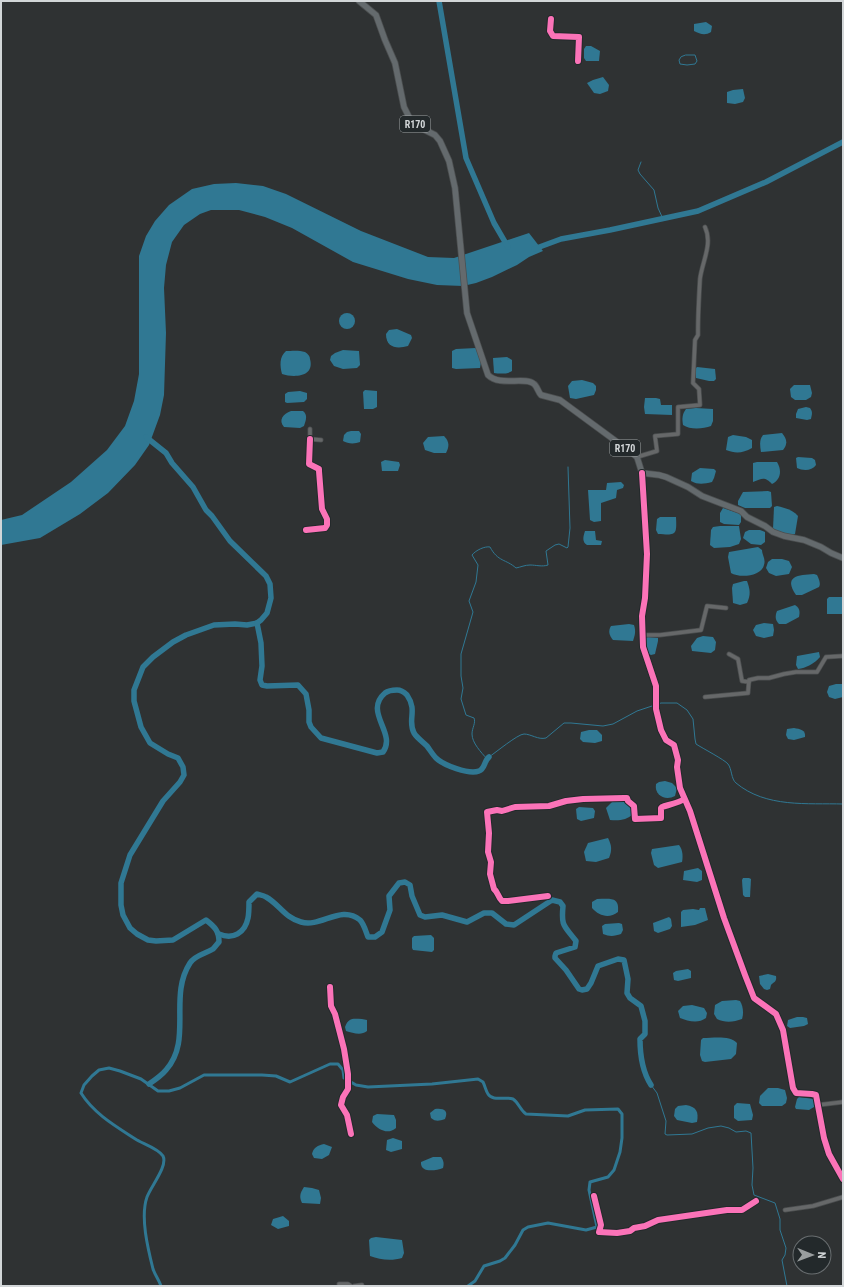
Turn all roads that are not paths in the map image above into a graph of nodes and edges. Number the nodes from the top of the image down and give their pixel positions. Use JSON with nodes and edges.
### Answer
{"nodes":[{"id":1,"x":359,"y":1,"type":"edge"},
{"id":2,"x":551,"y":19,"type":"dead end"},
{"id":3,"x":578,"y":61,"type":"dead end"},
{"id":4,"x":705,"y":228,"type":"dead end"},
{"id":5,"x":310,"y":429,"type":"dead end"},
{"id":6,"x":310,"y":439,"type":"junction"},
{"id":7,"x":321,"y":440,"type":"dead end"},
{"id":8,"x":637,"y":457,"type":"junction"},
{"id":9,"x":642,"y":473,"type":"junction"},
{"id":10,"x":306,"y":530,"type":"dead end"},
{"id":11,"x":843,"y":558,"type":"edge"},
{"id":12,"x":726,"y":608,"type":"dead end"},
{"id":13,"x":642,"y":635,"type":"junction"},
{"id":14,"x":729,"y":654,"type":"dead end"},
{"id":15,"x":843,"y":656,"type":"edge"},
{"id":16,"x":749,"y":682,"type":"junction"},
{"id":17,"x":704,"y":697,"type":"dead end"},
{"id":18,"x":684,"y":799,"type":"junction"},
{"id":19,"x":548,"y":896,"type":"dead end"},
{"id":20,"x":330,"y":987,"type":"dead end"},
{"id":21,"x":843,"y":1102,"type":"edge"},
{"id":22,"x":818,"y":1105,"type":"junction"},
{"id":23,"x":351,"y":1134,"type":"dead end"},
{"id":24,"x":843,"y":1179,"type":"edge"},
{"id":25,"x":594,"y":1196,"type":"dead end"},
{"id":26,"x":843,"y":1198,"type":"edge"},
{"id":27,"x":756,"y":1201,"type":"dead end"},
{"id":28,"x":785,"y":1210,"type":"dead end"},
{"id":29,"x":339,"y":1284,"type":"dead end"},
{"id":30,"x":362,"y":1285,"type":"edge"},
{"id":31,"x":352,"y":1286,"type":"edge"}],
"edges":[{"from":1,"to":8,"type":"main road","number":"R170"},
{"from":2,"to":3,"type":"street"},
{"from":4,"to":8,"type":"street"},
{"from":5,"to":6,"type":"street"},
{"from":6,"to":7,"type":"street"},
{"from":6,"to":10,"type":"street"},
{"from":8,"to":9,"type":"main road","number":"R170"},
{"from":9,"to":11,"type":"main road"},
{"from":9,"to":13,"type":"street"},
{"from":12,"to":13,"type":"street"},
{"from":13,"to":18,"type":"street"},
{"from":14,"to":16,"type":"street"},
{"from":15,"to":16,"type":"street"},
{"from":16,"to":17,"type":"street"},
{"from":18,"to":19,"type":"street"},
{"from":18,"to":22,"type":"street"},
{"from":20,"to":23,"type":"street"},
{"from":21,"to":22,"type":"street"},
{"from":22,"to":24,"type":"street"},
{"from":25,"to":27,"type":"street"},
{"from":26,"to":28,"type":"street"},
{"from":29,"to":31,"type":"street"},
{"from":30,"to":31,"type":"street"}]}
